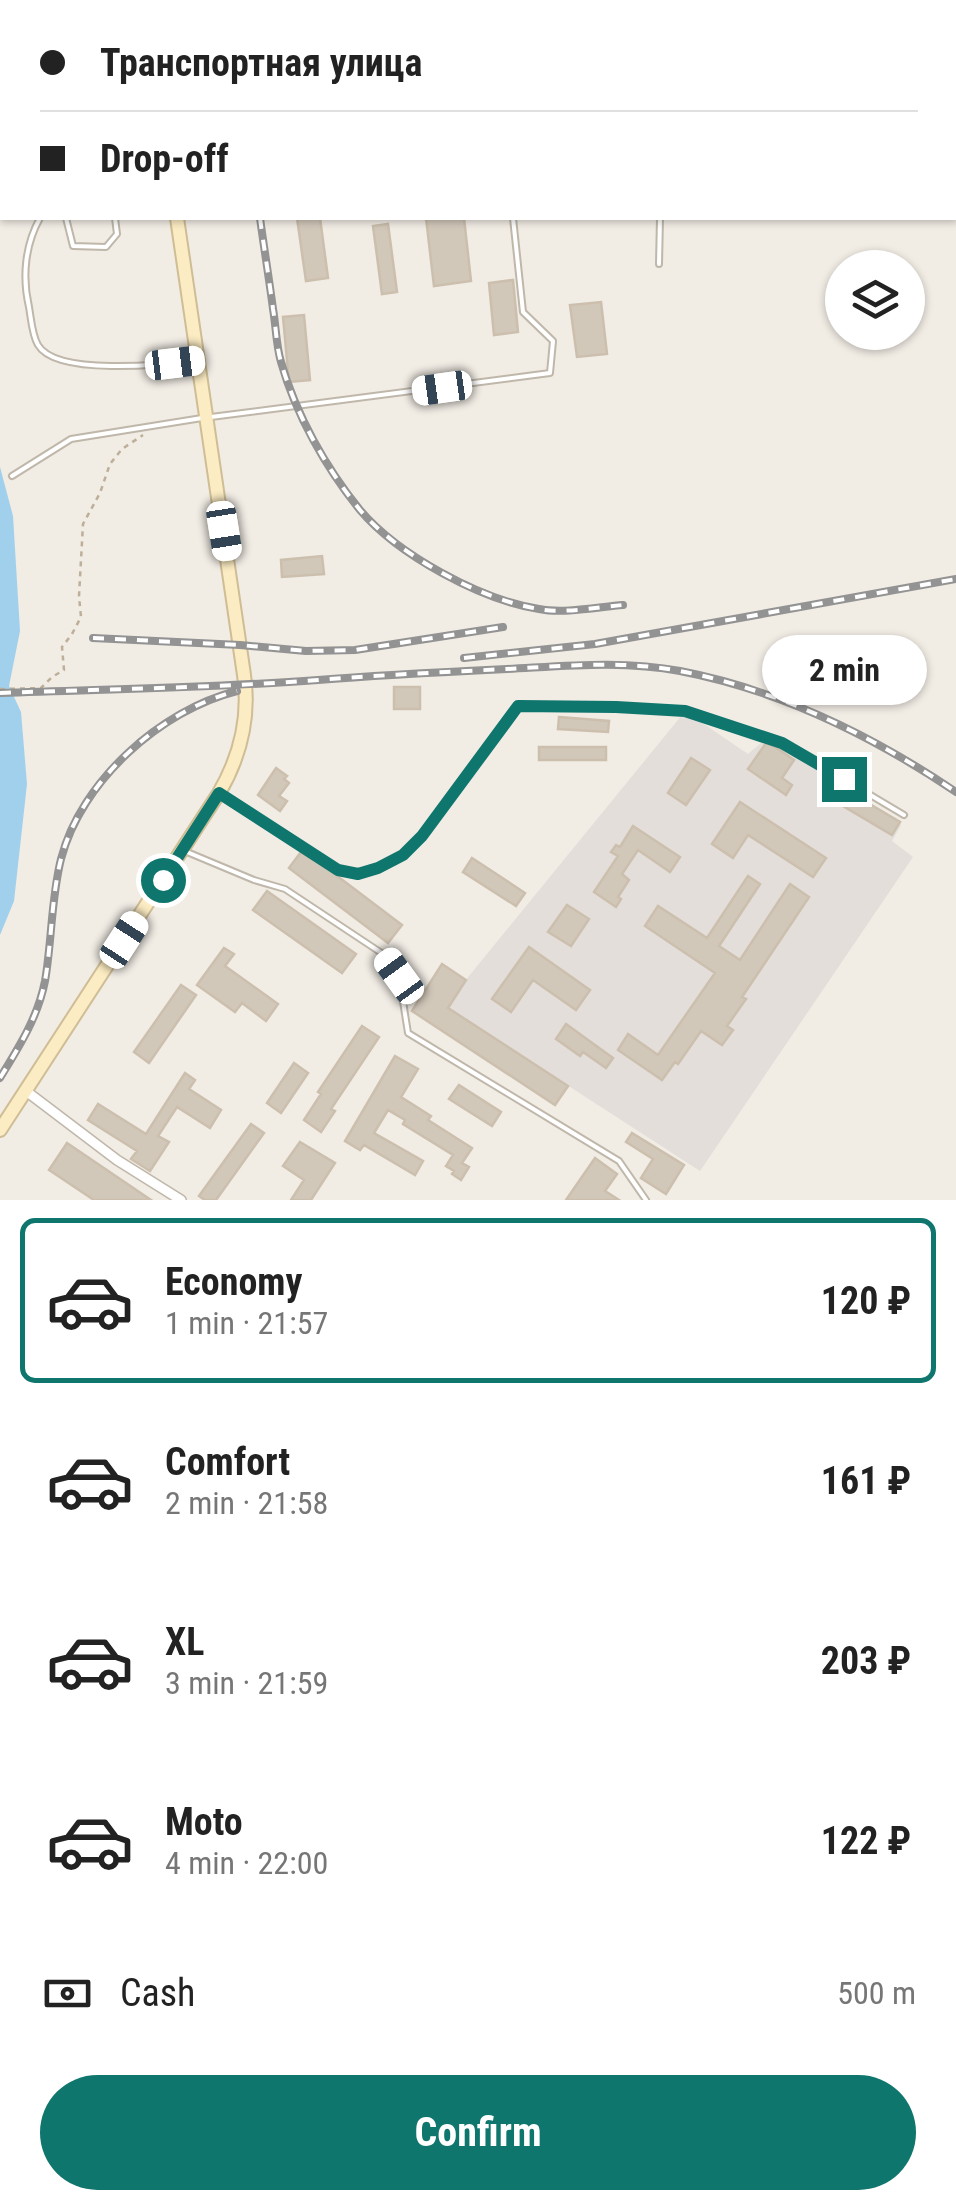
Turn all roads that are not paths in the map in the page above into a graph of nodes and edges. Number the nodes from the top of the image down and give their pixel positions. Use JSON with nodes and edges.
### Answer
{"nodes":[{"id":1,"x":39,"y":220,"type":"edge"},
{"id":2,"x":66,"y":220,"type":"edge"},
{"id":3,"x":115,"y":220,"type":"edge"},
{"id":4,"x":177,"y":220,"type":"edge"},
{"id":5,"x":513,"y":220,"type":"edge"},
{"id":6,"x":660,"y":220,"type":"edge"},
{"id":7,"x":659,"y":264,"type":"dead end"},
{"id":8,"x":197,"y":360,"type":"junction"},
{"id":9,"x":207,"y":418,"type":"junction"},
{"id":10,"x":12,"y":476,"type":"dead end"},
{"id":11,"x":219,"y":793,"type":"junction"},
{"id":12,"x":904,"y":815,"type":"dead end"},
{"id":13,"x":183,"y":850,"type":"junction"},
{"id":14,"x":26,"y":1090,"type":"junction"},
{"id":15,"x":0,"y":1130,"type":"edge"},
{"id":16,"x":181,"y":1200,"type":"edge"},
{"id":17,"x":646,"y":1200,"type":"edge"}],
"edges":[{"from":1,"to":8,"type":"lane"},
{"from":2,"to":3,"type":"lane"},
{"from":4,"to":8,"type":"street"},
{"from":5,"to":9,"type":"lane"},
{"from":6,"to":7,"type":"lane"},
{"from":8,"to":9,"type":"street"},
{"from":9,"to":10,"type":"lane"},
{"from":9,"to":11,"type":"street"},
{"from":11,"to":12,"type":"lane"},
{"from":11,"to":13,"type":"street"},
{"from":13,"to":14,"type":"street"},
{"from":13,"to":17,"type":"lane"},
{"from":14,"to":15,"type":"street"},
{"from":14,"to":16,"type":"street"}]}
